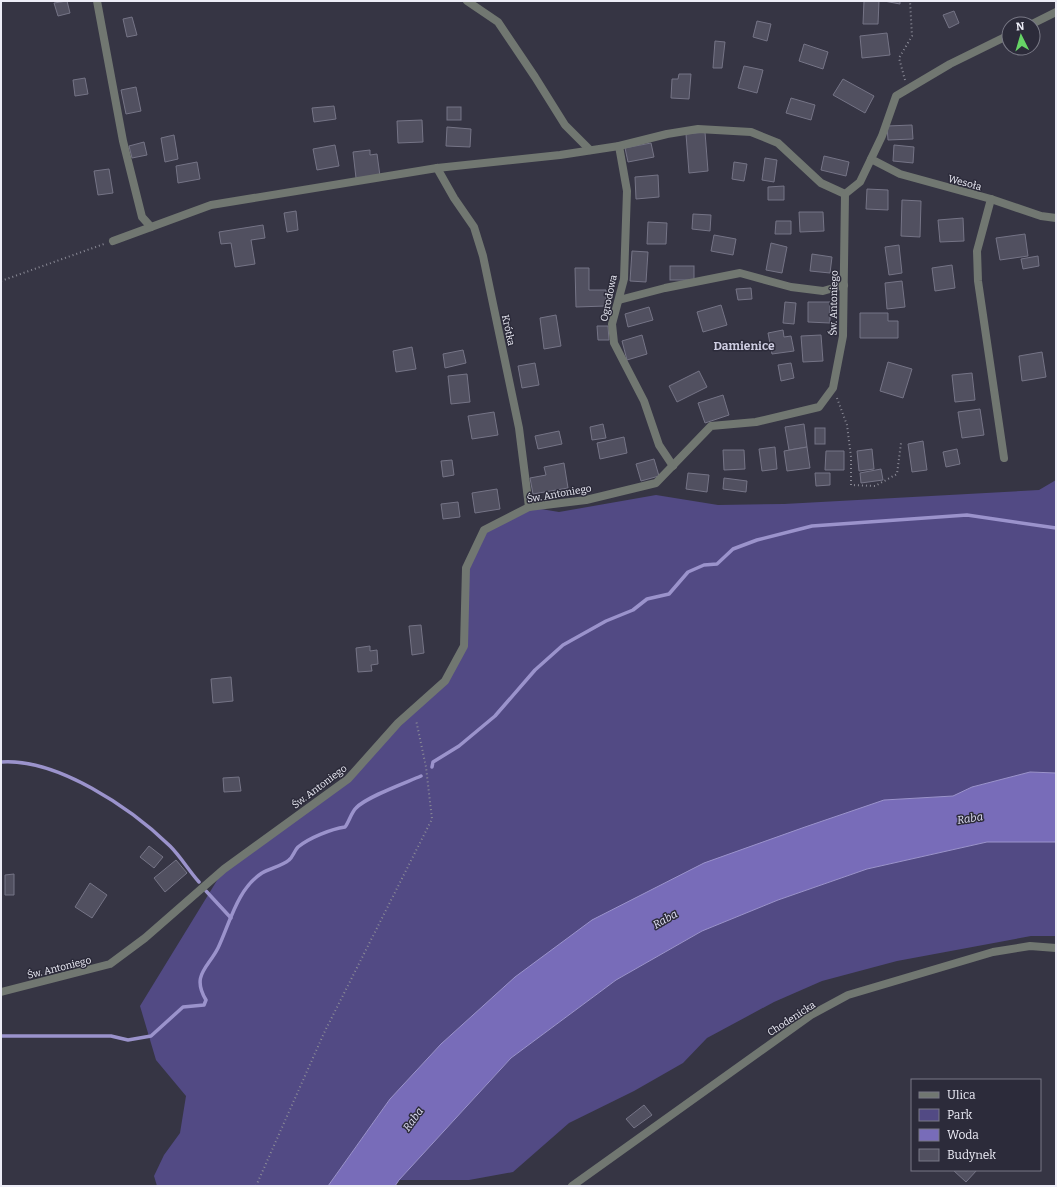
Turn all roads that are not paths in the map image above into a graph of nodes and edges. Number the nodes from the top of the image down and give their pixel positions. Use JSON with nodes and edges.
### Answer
{"nodes":[{"id":1,"x":97,"y":1,"type":"edge"},
{"id":2,"x":467,"y":1,"type":"edge"},
{"id":3,"x":1056,"y":12,"type":"edge"},
{"id":4,"x":1041,"y":20,"type":"edge"},
{"id":5,"x":1001,"y":39,"type":"edge"},
{"id":6,"x":619,"y":146,"type":"junction"},
{"id":7,"x":590,"y":150,"type":"junction"},
{"id":8,"x":871,"y":159,"type":"junction"},
{"id":9,"x":437,"y":168,"type":"junction"},
{"id":10,"x":845,"y":194,"type":"junction"},
{"id":11,"x":991,"y":199,"type":"junction"},
{"id":12,"x":1056,"y":218,"type":"edge"},
{"id":13,"x":151,"y":227,"type":"junction"},
{"id":14,"x":113,"y":241,"type":"road end"},
{"id":15,"x":844,"y":285,"type":"junction"},
{"id":16,"x":619,"y":300,"type":"junction"},
{"id":17,"x":1004,"y":458,"type":"dead end"},
{"id":18,"x":673,"y":466,"type":"junction"},
{"id":19,"x":529,"y":507,"type":"junction"},
{"id":20,"x":1056,"y":948,"type":"edge"},
{"id":21,"x":1,"y":992,"type":"edge"},
{"id":22,"x":572,"y":1186,"type":"edge"}],
"edges":[{"from":1,"to":13,"type":"street"},
{"from":2,"to":7,"type":"street"},
{"from":3,"to":4,"type":"street"},
{"from":5,"to":8,"type":"street"},
{"from":6,"to":7,"type":"street"},
{"from":6,"to":10,"type":"street"},
{"from":6,"to":16,"type":"street","name":"Ogrodowa"},
{"from":7,"to":9,"type":"street"},
{"from":8,"to":10,"type":"street"},
{"from":8,"to":11,"type":"street","name":"Wesoła"},
{"from":9,"to":13,"type":"street"},
{"from":9,"to":19,"type":"street","name":"Krótka"},
{"from":10,"to":15,"type":"street","name":"Św. Antoniego"},
{"from":11,"to":12,"type":"street","name":"Wesoła"},
{"from":11,"to":17,"type":"street"},
{"from":13,"to":14,"type":"street"},
{"from":15,"to":16,"type":"street"},
{"from":15,"to":18,"type":"street","name":"Św. Antoniego"},
{"from":16,"to":18,"type":"street","name":"Ogrodowa"},
{"from":18,"to":19,"type":"street","name":"Św. Antoniego"},
{"from":19,"to":21,"type":"street","name":"Św. Antoniego"},
{"from":20,"to":22,"type":"street","name":"Chodenicka"}]}
